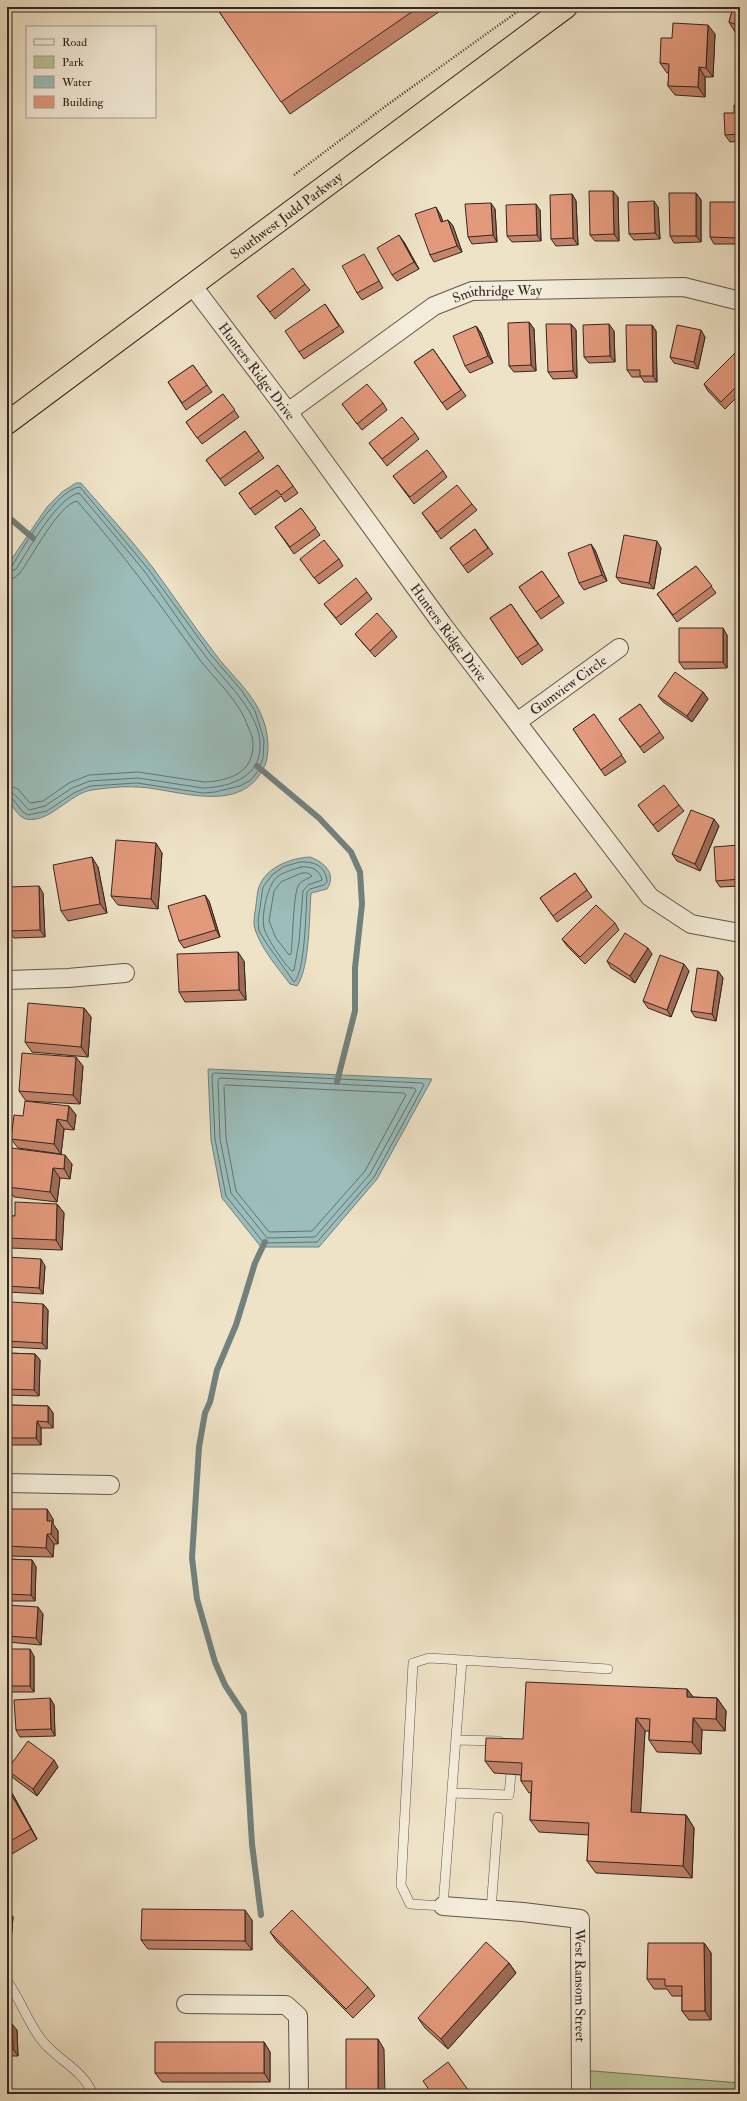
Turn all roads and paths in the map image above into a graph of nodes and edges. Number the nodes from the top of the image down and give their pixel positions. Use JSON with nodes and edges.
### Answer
{"nodes":[{"id":1,"x":524,"y":7,"type":"edge"},
{"id":2,"x":566,"y":7,"type":"edge"},
{"id":3,"x":294,"y":175,"type":"dead end"},
{"id":4,"x":192,"y":285,"type":"junction"},
{"id":5,"x":740,"y":301,"type":"edge"},
{"id":6,"x":288,"y":412,"type":"junction"},
{"id":7,"x":7,"y":423,"type":"edge"},
{"id":8,"x":619,"y":648,"type":"dead end"},
{"id":9,"x":517,"y":722,"type":"junction"},
{"id":10,"x":740,"y":933,"type":"edge"},
{"id":11,"x":125,"y":973,"type":"dead end"},
{"id":12,"x":7,"y":980,"type":"edge"},
{"id":13,"x":7,"y":1483,"type":"edge"},
{"id":14,"x":110,"y":1485,"type":"dead end"},
{"id":15,"x":462,"y":1660,"type":"junction"},
{"id":16,"x":608,"y":1669,"type":"dead end"},
{"id":17,"x":456,"y":1740,"type":"junction"},
{"id":18,"x":506,"y":1741,"type":"edge"},
{"id":19,"x":511,"y":1774,"type":"edge"},
{"id":20,"x":453,"y":1793,"type":"junction"},
{"id":21,"x":498,"y":1818,"type":"dead end"},
{"id":22,"x":443,"y":1906,"type":"junction"},
{"id":23,"x":491,"y":1910,"type":"junction"},
{"id":24,"x":7,"y":1981,"type":"edge"},
{"id":25,"x":186,"y":2004,"type":"dead end"},
{"id":26,"x":92,"y":2094,"type":"edge"},
{"id":27,"x":300,"y":2094,"type":"edge"},
{"id":28,"x":581,"y":2094,"type":"edge"}],
"edges":[{"from":1,"to":3,"type":"path"},
{"from":2,"to":4,"type":"highway","name":"Southwest Judd Parkway"},
{"from":4,"to":6,"type":"street","name":"Hunters Ridge Drive"},
{"from":4,"to":7,"type":"highway","name":"Southwest Judd Parkway"},
{"from":5,"to":6,"type":"street","name":"Smithridge Way"},
{"from":6,"to":9,"type":"street","name":"Hunters Ridge Drive"},
{"from":8,"to":9,"type":"street","name":"Gumview Circle"},
{"from":9,"to":10,"type":"street","name":"Hunters Ridge Drive"},
{"from":11,"to":12,"type":"street"},
{"from":13,"to":14,"type":"street"},
{"from":15,"to":16,"type":"lane"},
{"from":15,"to":17,"type":"lane"},
{"from":15,"to":22,"type":"lane"},
{"from":17,"to":18,"type":"lane"},
{"from":17,"to":20,"type":"lane"},
{"from":19,"to":20,"type":"lane"},
{"from":20,"to":22,"type":"lane"},
{"from":21,"to":23,"type":"lane"},
{"from":22,"to":23,"type":"street","name":"West Ransom Street"},
{"from":23,"to":28,"type":"street","name":"West Ransom Street"},
{"from":24,"to":26,"type":"lane"},
{"from":25,"to":27,"type":"street"}]}
